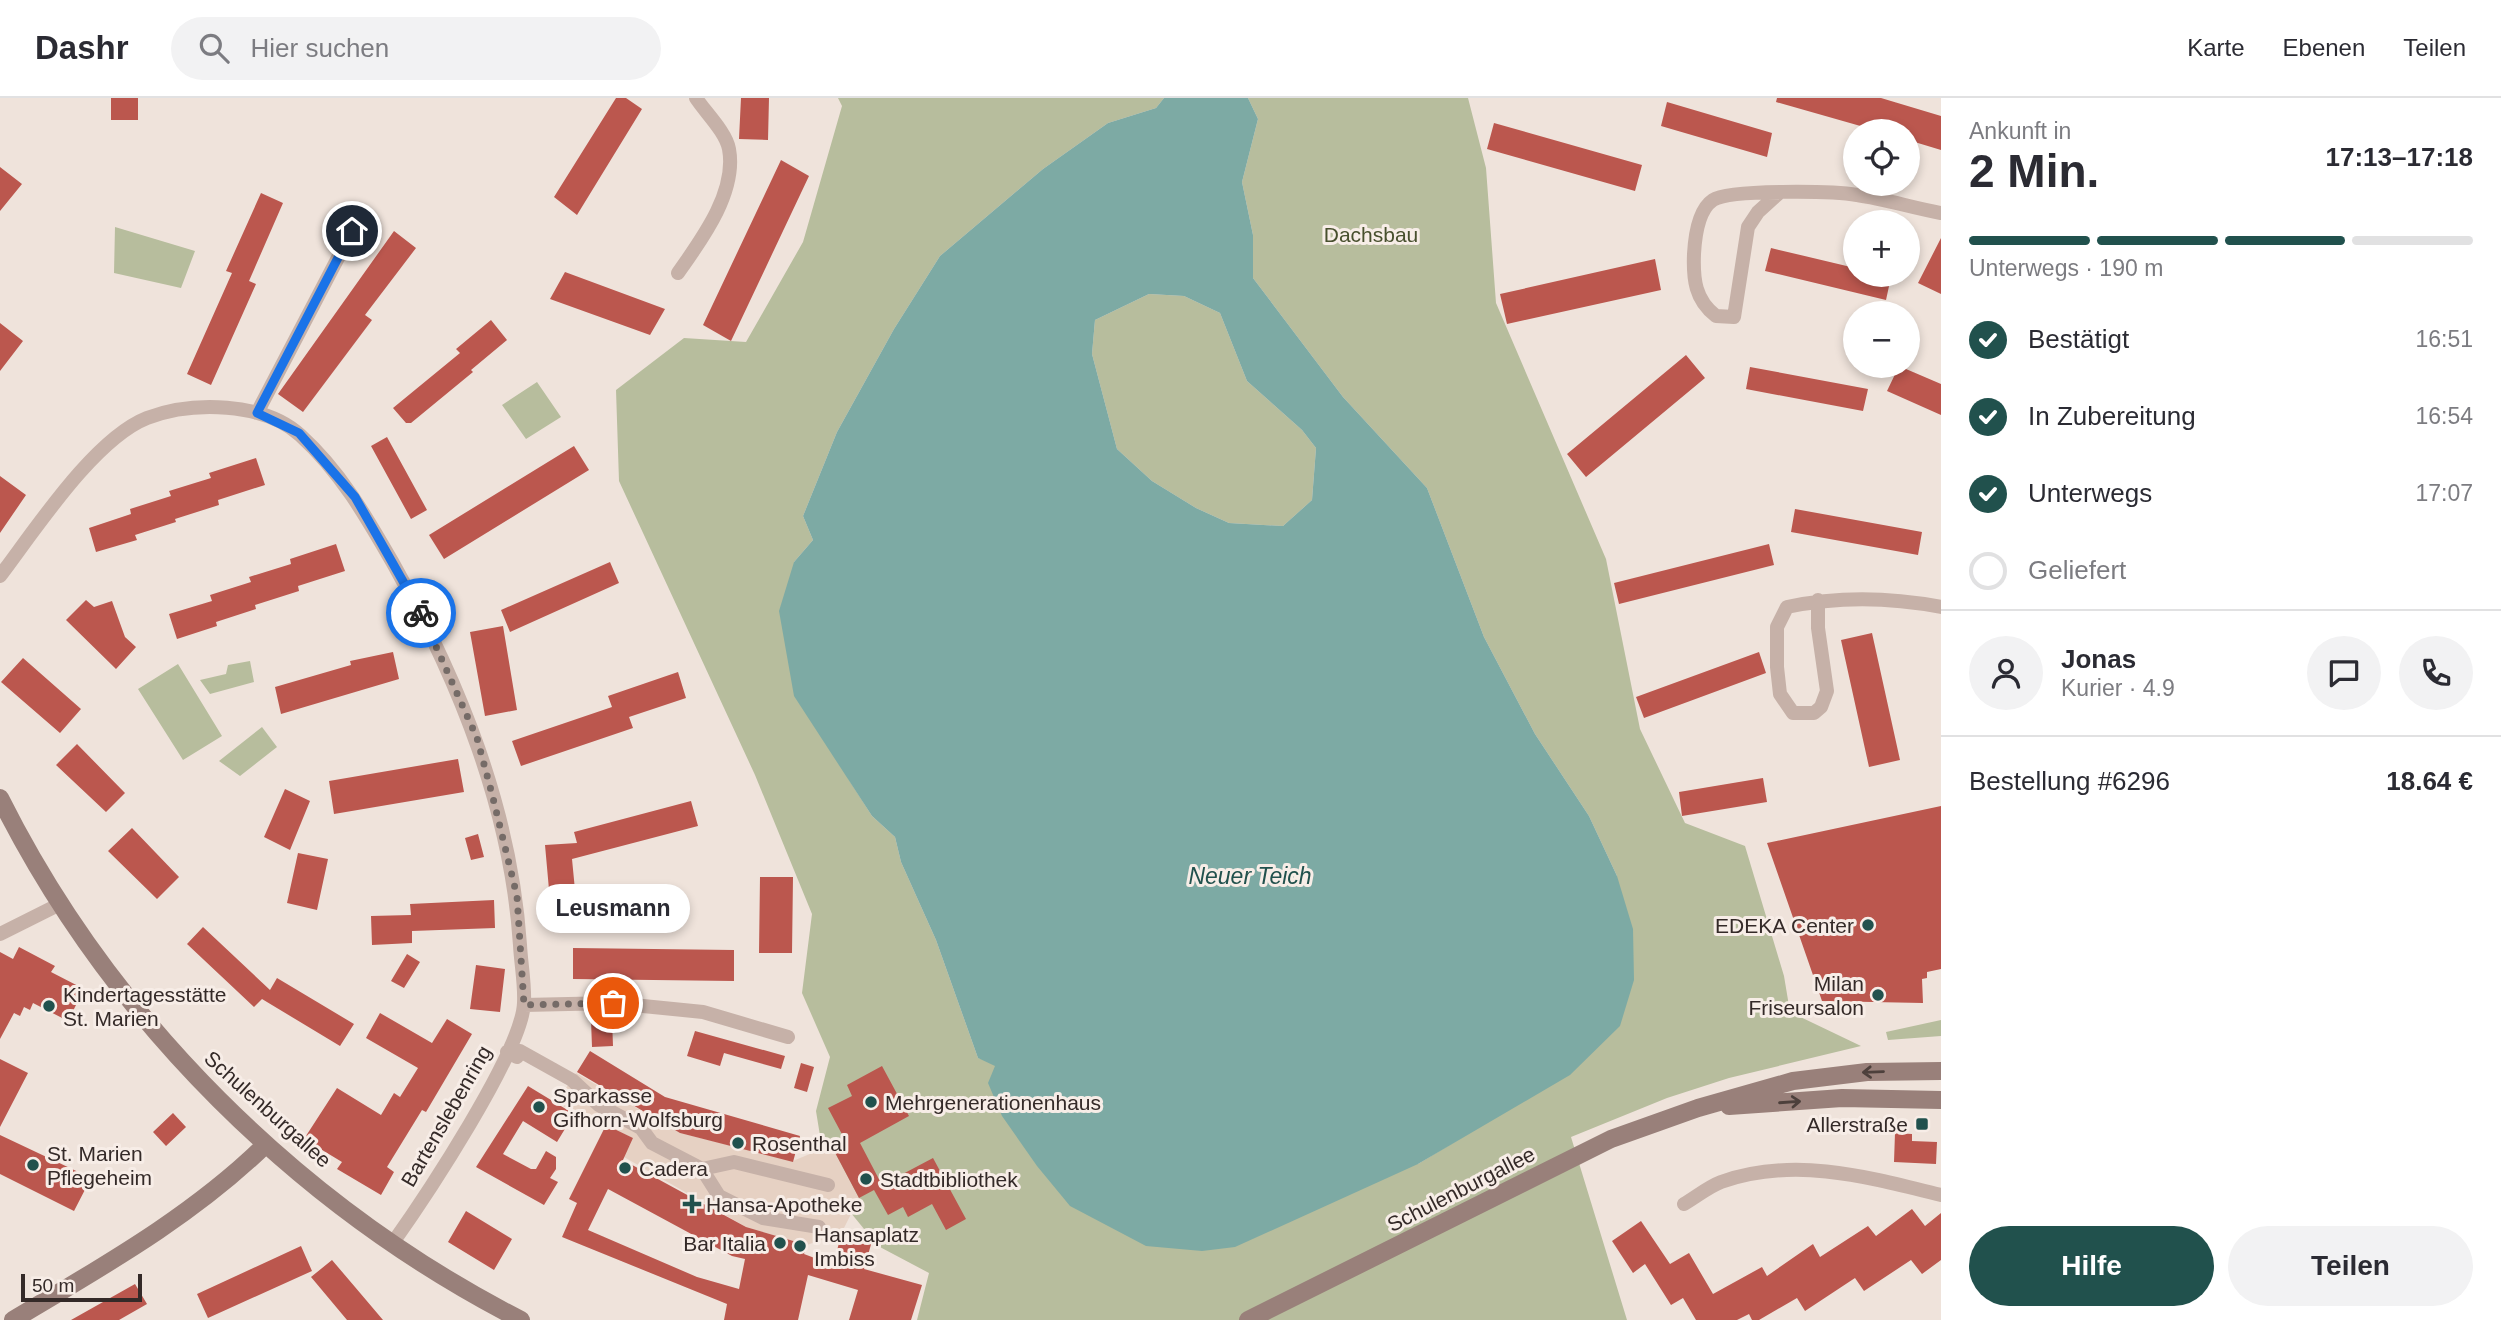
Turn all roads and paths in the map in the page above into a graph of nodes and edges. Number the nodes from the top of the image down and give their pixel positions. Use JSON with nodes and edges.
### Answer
{"nodes":[{"id":1,"x":696,"y":98,"type":"edge"},
{"id":2,"x":1779,"y":193,"type":"junction"},
{"id":3,"x":1941,"y":213,"type":"edge"},
{"id":4,"x":352,"y":231,"type":"dead end"},
{"id":5,"x":678,"y":273,"type":"dead end"},
{"id":6,"x":257,"y":413,"type":"junction"},
{"id":7,"x":0,"y":576,"type":"edge"},
{"id":8,"x":1818,"y":600,"type":"junction"},
{"id":9,"x":1941,"y":607,"type":"edge"},
{"id":10,"x":0,"y":798,"type":"edge"},
{"id":11,"x":60,"y":904,"type":"junction"},
{"id":12,"x":0,"y":934,"type":"edge"},
{"id":13,"x":524,"y":1005,"type":"junction"},
{"id":14,"x":788,"y":1037,"type":"dead end"},
{"id":15,"x":507,"y":1052,"type":"junction"},
{"id":16,"x":1941,"y":1071,"type":"edge"},
{"id":17,"x":1941,"y":1100,"type":"edge"},
{"id":18,"x":1698,"y":1108,"type":"junction"},
{"id":19,"x":266,"y":1144,"type":"junction"},
{"id":20,"x":702,"y":1170,"type":"junction"},
{"id":21,"x":828,"y":1185,"type":"dead end"},
{"id":22,"x":1941,"y":1195,"type":"edge"},
{"id":23,"x":1684,"y":1204,"type":"dead end"},
{"id":24,"x":819,"y":1227,"type":"dead end"},
{"id":25,"x":393,"y":1244,"type":"junction"},
{"id":26,"x":13,"y":1320,"type":"edge"},
{"id":27,"x":521,"y":1320,"type":"edge"},
{"id":28,"x":1248,"y":1320,"type":"edge"}],
"edges":[{"from":1,"to":5,"type":"street"},
{"from":2,"to":2,"type":"street"},
{"from":2,"to":3,"type":"street"},
{"from":4,"to":6,"type":"street"},
{"from":6,"to":7,"type":"street","name":"Bartenslebenring"},
{"from":6,"to":13,"type":"street","name":"Bartenslebenring"},
{"from":8,"to":8,"type":"street"},
{"from":8,"to":9,"type":"street"},
{"from":10,"to":11,"type":"street","name":"Schulenburgallee"},
{"from":11,"to":12,"type":"street"},
{"from":11,"to":19,"type":"street","name":"Schulenburgallee"},
{"from":13,"to":14,"type":"street"},
{"from":13,"to":15,"type":"street","name":"Bartenslebenring"},
{"from":15,"to":20,"type":"street"},
{"from":15,"to":25,"type":"street","name":"Bartenslebenring"},
{"from":16,"to":18,"type":"street","name":"Schulenburgallee","one_way":true},
{"from":18,"to":17,"type":"street","name":"Schulenburgallee","one_way":true},
{"from":18,"to":28,"type":"street","name":"Schulenburgallee"},
{"from":19,"to":25,"type":"street","name":"Schulenburgallee"},
{"from":19,"to":26,"type":"street"},
{"from":20,"to":21,"type":"street"},
{"from":20,"to":24,"type":"street"},
{"from":22,"to":23,"type":"street"},
{"from":25,"to":27,"type":"street","name":"Schulenburgallee"}]}
